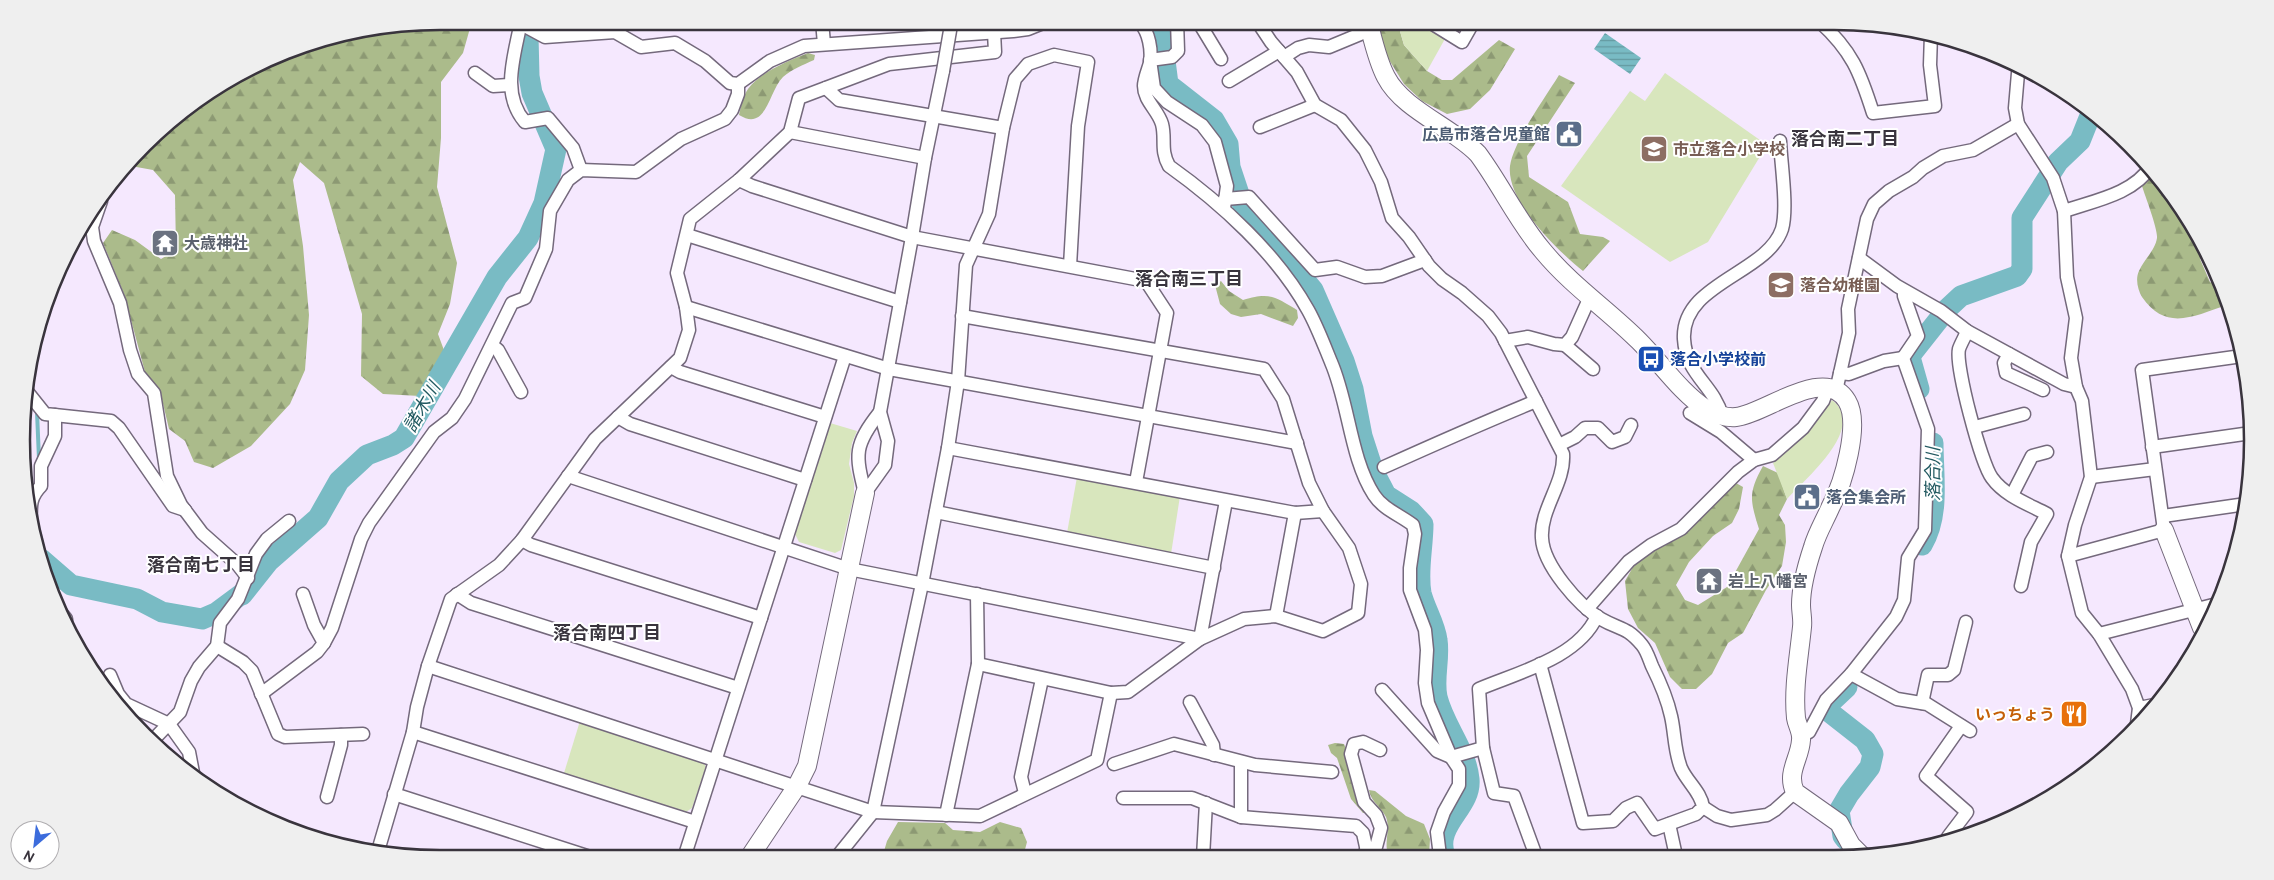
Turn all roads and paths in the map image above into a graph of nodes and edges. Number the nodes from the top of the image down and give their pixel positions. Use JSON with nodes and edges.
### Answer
{"nodes":[{"id":1,"x":520,"y":30,"type":"edge"},
{"id":2,"x":534,"y":30,"type":"edge"},
{"id":3,"x":823,"y":30,"type":"edge"},
{"id":4,"x":950,"y":30,"type":"edge"},
{"id":5,"x":1028,"y":30,"type":"edge"},
{"id":6,"x":1146,"y":30,"type":"edge"},
{"id":7,"x":1177,"y":30,"type":"edge"},
{"id":8,"x":1203,"y":30,"type":"edge"},
{"id":9,"x":1264,"y":30,"type":"edge"},
{"id":10,"x":1362,"y":30,"type":"edge"},
{"id":11,"x":1370,"y":30,"type":"edge"},
{"id":12,"x":1443,"y":30,"type":"edge"},
{"id":13,"x":1469,"y":30,"type":"edge"},
{"id":14,"x":1828,"y":30,"type":"edge"},
{"id":15,"x":994,"y":32,"type":"junction"},
{"id":16,"x":1931,"y":42,"type":"edge"},
{"id":17,"x":824,"y":44,"type":"junction"},
{"id":18,"x":1282,"y":54,"type":"junction"},
{"id":19,"x":1161,"y":59,"type":"junction"},
{"id":20,"x":1221,"y":59,"type":"dead end"},
{"id":21,"x":475,"y":73,"type":"dead end"},
{"id":22,"x":2018,"y":74,"type":"edge"},
{"id":23,"x":1229,"y":82,"type":"dead end"},
{"id":24,"x":738,"y":84,"type":"junction"},
{"id":25,"x":510,"y":85,"type":"junction"},
{"id":26,"x":826,"y":88,"type":"junction"},
{"id":27,"x":1315,"y":105,"type":"junction"},
{"id":28,"x":933,"y":117,"type":"junction"},
{"id":29,"x":2018,"y":124,"type":"junction"},
{"id":30,"x":1260,"y":127,"type":"dead end"},
{"id":31,"x":1003,"y":128,"type":"junction"},
{"id":32,"x":790,"y":132,"type":"junction"},
{"id":33,"x":1780,"y":141,"type":"dead end"},
{"id":34,"x":925,"y":158,"type":"junction"},
{"id":35,"x":581,"y":170,"type":"junction"},
{"id":36,"x":2145,"y":174,"type":"edge"},
{"id":37,"x":738,"y":180,"type":"junction"},
{"id":38,"x":1231,"y":200,"type":"junction"},
{"id":39,"x":2064,"y":211,"type":"junction"},
{"id":40,"x":95,"y":219,"type":"edge"},
{"id":41,"x":687,"y":235,"type":"junction"},
{"id":42,"x":912,"y":237,"type":"junction"},
{"id":43,"x":972,"y":250,"type":"junction"},
{"id":44,"x":1858,"y":258,"type":"junction"},
{"id":45,"x":1425,"y":260,"type":"junction"},
{"id":46,"x":1070,"y":266,"type":"junction"},
{"id":47,"x":1904,"y":291,"type":"junction"},
{"id":48,"x":1589,"y":298,"type":"junction"},
{"id":49,"x":900,"y":302,"type":"junction"},
{"id":50,"x":686,"y":307,"type":"junction"},
{"id":51,"x":962,"y":316,"type":"junction"},
{"id":52,"x":1967,"y":331,"type":"junction"},
{"id":53,"x":1505,"y":341,"type":"junction"},
{"id":54,"x":492,"y":345,"type":"junction"},
{"id":55,"x":1565,"y":345,"type":"junction"},
{"id":56,"x":1160,"y":351,"type":"junction"},
{"id":57,"x":2009,"y":354,"type":"junction"},
{"id":58,"x":845,"y":356,"type":"junction"},
{"id":59,"x":2235,"y":357,"type":"edge"},
{"id":60,"x":1902,"y":358,"type":"junction"},
{"id":61,"x":671,"y":367,"type":"junction"},
{"id":62,"x":889,"y":369,"type":"junction"},
{"id":63,"x":1593,"y":369,"type":"dead end"},
{"id":64,"x":1840,"y":373,"type":"junction"},
{"id":65,"x":958,"y":381,"type":"junction"},
{"id":66,"x":2076,"y":387,"type":"junction"},
{"id":67,"x":1832,"y":389,"type":"junction"},
{"id":68,"x":2043,"y":390,"type":"dead end"},
{"id":69,"x":521,"y":392,"type":"dead end"},
{"id":70,"x":33,"y":399,"type":"edge"},
{"id":71,"x":1536,"y":401,"type":"junction"},
{"id":72,"x":880,"y":412,"type":"junction"},
{"id":73,"x":1690,"y":413,"type":"dead end"},
{"id":74,"x":2024,"y":414,"type":"dead end"},
{"id":75,"x":55,"y":415,"type":"junction"},
{"id":76,"x":618,"y":417,"type":"junction"},
{"id":77,"x":825,"y":417,"type":"junction"},
{"id":78,"x":1147,"y":417,"type":"junction"},
{"id":79,"x":1723,"y":421,"type":"junction"},
{"id":80,"x":1631,"y":425,"type":"dead end"},
{"id":81,"x":1975,"y":427,"type":"junction"},
{"id":82,"x":2244,"y":434,"type":"edge"},
{"id":83,"x":1297,"y":443,"type":"junction"},
{"id":84,"x":1559,"y":445,"type":"junction"},
{"id":85,"x":2152,"y":447,"type":"junction"},
{"id":86,"x":948,"y":448,"type":"junction"},
{"id":87,"x":2047,"y":452,"type":"dead end"},
{"id":88,"x":1754,"y":460,"type":"junction"},
{"id":89,"x":1384,"y":467,"type":"dead end"},
{"id":90,"x":2155,"y":469,"type":"junction"},
{"id":91,"x":568,"y":476,"type":"junction"},
{"id":92,"x":2092,"y":477,"type":"junction"},
{"id":93,"x":805,"y":480,"type":"junction"},
{"id":94,"x":1136,"y":482,"type":"junction"},
{"id":95,"x":34,"y":493,"type":"edge"},
{"id":96,"x":865,"y":493,"type":"junction"},
{"id":97,"x":2012,"y":495,"type":"junction"},
{"id":98,"x":1226,"y":500,"type":"junction"},
{"id":99,"x":2238,"y":506,"type":"edge"},
{"id":100,"x":185,"y":510,"type":"junction"},
{"id":101,"x":1322,"y":511,"type":"junction"},
{"id":102,"x":936,"y":512,"type":"junction"},
{"id":103,"x":1295,"y":513,"type":"junction"},
{"id":104,"x":289,"y":521,"type":"dead end"},
{"id":105,"x":2164,"y":523,"type":"junction"},
{"id":106,"x":522,"y":540,"type":"junction"},
{"id":107,"x":784,"y":547,"type":"junction"},
{"id":108,"x":2068,"y":556,"type":"junction"},
{"id":109,"x":1214,"y":568,"type":"junction"},
{"id":110,"x":849,"y":569,"type":"junction"},
{"id":111,"x":248,"y":578,"type":"junction"},
{"id":112,"x":922,"y":584,"type":"junction"},
{"id":113,"x":2021,"y":586,"type":"dead end"},
{"id":114,"x":304,"y":594,"type":"dead end"},
{"id":115,"x":457,"y":594,"type":"junction"},
{"id":116,"x":976,"y":594,"type":"junction"},
{"id":117,"x":2204,"y":608,"type":"edge"},
{"id":118,"x":1592,"y":612,"type":"junction"},
{"id":119,"x":1276,"y":616,"type":"junction"},
{"id":120,"x":761,"y":618,"type":"junction"},
{"id":121,"x":1966,"y":622,"type":"dead end"},
{"id":122,"x":2099,"y":634,"type":"junction"},
{"id":123,"x":1200,"y":639,"type":"junction"},
{"id":124,"x":324,"y":643,"type":"junction"},
{"id":125,"x":217,"y":646,"type":"junction"},
{"id":126,"x":978,"y":664,"type":"junction"},
{"id":127,"x":1540,"y":664,"type":"junction"},
{"id":128,"x":428,"y":666,"type":"junction"},
{"id":129,"x":1851,"y":674,"type":"junction"},
{"id":130,"x":110,"y":675,"type":"dead end"},
{"id":131,"x":1042,"y":679,"type":"junction"},
{"id":132,"x":738,"y":688,"type":"junction"},
{"id":133,"x":1382,"y":690,"type":"dead end"},
{"id":134,"x":118,"y":693,"type":"edge"},
{"id":135,"x":1111,"y":693,"type":"junction"},
{"id":136,"x":261,"y":694,"type":"junction"},
{"id":137,"x":1190,"y":702,"type":"dead end"},
{"id":138,"x":1922,"y":703,"type":"junction"},
{"id":139,"x":127,"y":705,"type":"edge"},
{"id":140,"x":2145,"y":706,"type":"edge"},
{"id":141,"x":2138,"y":708,"type":"junction"},
{"id":142,"x":2138,"y":715,"type":"edge"},
{"id":143,"x":169,"y":724,"type":"junction"},
{"id":144,"x":413,"y":732,"type":"junction"},
{"id":145,"x":363,"y":734,"type":"dead end"},
{"id":146,"x":341,"y":735,"type":"junction"},
{"id":147,"x":157,"y":736,"type":"edge"},
{"id":148,"x":1801,"y":736,"type":"junction"},
{"id":149,"x":1483,"y":748,"type":"junction"},
{"id":150,"x":1380,"y":750,"type":"dead end"},
{"id":151,"x":1214,"y":755,"type":"junction"},
{"id":152,"x":1458,"y":755,"type":"junction"},
{"id":153,"x":715,"y":759,"type":"junction"},
{"id":154,"x":1241,"y":762,"type":"junction"},
{"id":155,"x":1114,"y":764,"type":"dead end"},
{"id":156,"x":192,"y":766,"type":"edge"},
{"id":157,"x":1332,"y":772,"type":"dead end"},
{"id":158,"x":797,"y":786,"type":"junction"},
{"id":159,"x":1795,"y":792,"type":"junction"},
{"id":160,"x":1025,"y":793,"type":"junction"},
{"id":161,"x":394,"y":794,"type":"junction"},
{"id":162,"x":327,"y":796,"type":"dead end"},
{"id":163,"x":1123,"y":798,"type":"dead end"},
{"id":164,"x":1206,"y":803,"type":"junction"},
{"id":165,"x":1703,"y":807,"type":"junction"},
{"id":166,"x":873,"y":812,"type":"junction"},
{"id":167,"x":946,"y":815,"type":"junction"},
{"id":168,"x":1241,"y":817,"type":"junction"},
{"id":169,"x":695,"y":822,"type":"junction"},
{"id":170,"x":1669,"y":824,"type":"junction"},
{"id":171,"x":1951,"y":832,"type":"edge"},
{"id":172,"x":379,"y":845,"type":"edge"},
{"id":173,"x":1855,"y":849,"type":"edge"},
{"id":174,"x":568,"y":850,"type":"edge"},
{"id":175,"x":686,"y":850,"type":"edge"},
{"id":176,"x":754,"y":850,"type":"edge"},
{"id":177,"x":842,"y":850,"type":"edge"},
{"id":178,"x":1203,"y":850,"type":"edge"},
{"id":179,"x":1366,"y":850,"type":"edge"},
{"id":180,"x":1372,"y":850,"type":"edge"},
{"id":181,"x":1439,"y":850,"type":"edge"},
{"id":182,"x":1534,"y":850,"type":"edge"},
{"id":183,"x":1675,"y":850,"type":"edge"}],
"edges":[{"from":1,"to":25,"type":"street"},
{"from":2,"to":24,"type":"street"},
{"from":3,"to":17,"type":"street"},
{"from":4,"to":28,"type":"street","bridge":true},
{"from":5,"to":15,"type":"street"},
{"from":6,"to":19,"type":"street"},
{"from":7,"to":19,"type":"street"},
{"from":8,"to":20,"type":"street"},
{"from":9,"to":18,"type":"street"},
{"from":10,"to":18,"type":"street"},
{"from":11,"to":48,"type":"street"},
{"from":12,"to":13,"type":"street"},
{"from":14,"to":16,"type":"street"},
{"from":15,"to":17,"type":"street"},
{"from":15,"to":26,"type":"street"},
{"from":17,"to":24,"type":"street"},
{"from":18,"to":23,"type":"street"},
{"from":18,"to":27,"type":"street"},
{"from":19,"to":38,"type":"street"},
{"from":19,"to":38,"type":"street"},
{"from":21,"to":25,"type":"street"},
{"from":22,"to":29,"type":"street"},
{"from":24,"to":35,"type":"street"},
{"from":25,"to":35,"type":"street"},
{"from":26,"to":28,"type":"street"},
{"from":26,"to":32,"type":"street"},
{"from":27,"to":30,"type":"street"},
{"from":27,"to":45,"type":"street"},
{"from":28,"to":31,"type":"street"},
{"from":28,"to":34,"type":"street"},
{"from":29,"to":39,"type":"street"},
{"from":29,"to":44,"type":"street"},
{"from":31,"to":43,"type":"street"},
{"from":31,"to":46,"type":"street"},
{"from":32,"to":34,"type":"street"},
{"from":32,"to":37,"type":"street"},
{"from":33,"to":79,"type":"street"},
{"from":34,"to":42,"type":"street"},
{"from":35,"to":54,"type":"street"},
{"from":36,"to":39,"type":"street"},
{"from":37,"to":41,"type":"street"},
{"from":37,"to":42,"type":"street"},
{"from":38,"to":45,"type":"street"},
{"from":38,"to":152,"type":"street"},
{"from":39,"to":66,"type":"street"},
{"from":40,"to":100,"type":"street"},
{"from":41,"to":49,"type":"street"},
{"from":41,"to":50,"type":"street"},
{"from":42,"to":43,"type":"street"},
{"from":42,"to":49,"type":"street"},
{"from":43,"to":46,"type":"street"},
{"from":43,"to":51,"type":"street"},
{"from":44,"to":47,"type":"street"},
{"from":44,"to":64,"type":"street"},
{"from":45,"to":53,"type":"street"},
{"from":46,"to":56,"type":"street"},
{"from":47,"to":52,"type":"street"},
{"from":47,"to":60,"type":"street"},
{"from":48,"to":55,"type":"street"},
{"from":48,"to":79,"type":"street"},
{"from":49,"to":62,"type":"street"},
{"from":50,"to":58,"type":"street"},
{"from":50,"to":61,"type":"street"},
{"from":51,"to":56,"type":"street"},
{"from":51,"to":65,"type":"street"},
{"from":52,"to":57,"type":"street"},
{"from":52,"to":81,"type":"street"},
{"from":53,"to":55,"type":"street"},
{"from":53,"to":71,"type":"street"},
{"from":54,"to":69,"type":"street"},
{"from":54,"to":124,"type":"street"},
{"from":55,"to":63,"type":"street"},
{"from":56,"to":78,"type":"street"},
{"from":56,"to":83,"type":"street"},
{"from":57,"to":66,"type":"street"},
{"from":57,"to":68,"type":"street"},
{"from":58,"to":62,"type":"street"},
{"from":58,"to":77,"type":"street"},
{"from":59,"to":85,"type":"street"},
{"from":60,"to":64,"type":"street"},
{"from":60,"to":129,"type":"street"},
{"from":61,"to":76,"type":"street"},
{"from":61,"to":77,"type":"street"},
{"from":62,"to":65,"type":"street"},
{"from":62,"to":72,"type":"street"},
{"from":64,"to":67,"type":"street"},
{"from":65,"to":78,"type":"street"},
{"from":65,"to":86,"type":"street"},
{"from":66,"to":92,"type":"street"},
{"from":67,"to":79,"type":"street"},
{"from":67,"to":88,"type":"street"},
{"from":67,"to":148,"type":"street"},
{"from":70,"to":75,"type":"street"},
{"from":71,"to":84,"type":"street"},
{"from":71,"to":89,"type":"street"},
{"from":72,"to":96,"type":"street"},
{"from":72,"to":96,"type":"street"},
{"from":73,"to":79,"type":"street"},
{"from":74,"to":81,"type":"street"},
{"from":75,"to":95,"type":"street"},
{"from":75,"to":100,"type":"street"},
{"from":76,"to":91,"type":"street"},
{"from":76,"to":93,"type":"street"},
{"from":77,"to":93,"type":"street"},
{"from":78,"to":83,"type":"street"},
{"from":78,"to":94,"type":"street"},
{"from":79,"to":88,"type":"street"},
{"from":80,"to":84,"type":"street"},
{"from":81,"to":97,"type":"street"},
{"from":82,"to":85,"type":"street"},
{"from":83,"to":101,"type":"street"},
{"from":84,"to":118,"type":"street"},
{"from":85,"to":90,"type":"street"},
{"from":86,"to":94,"type":"street"},
{"from":86,"to":102,"type":"street"},
{"from":87,"to":97,"type":"street"},
{"from":88,"to":118,"type":"street"},
{"from":90,"to":92,"type":"street"},
{"from":90,"to":105,"type":"street"},
{"from":91,"to":106,"type":"street"},
{"from":91,"to":107,"type":"street"},
{"from":92,"to":108,"type":"street"},
{"from":93,"to":107,"type":"street"},
{"from":94,"to":98,"type":"street"},
{"from":96,"to":110,"type":"street"},
{"from":97,"to":113,"type":"street"},
{"from":98,"to":103,"type":"street"},
{"from":98,"to":109,"type":"street"},
{"from":99,"to":105,"type":"street"},
{"from":100,"to":111,"type":"street"},
{"from":101,"to":103,"type":"street"},
{"from":101,"to":119,"type":"street"},
{"from":102,"to":109,"type":"street"},
{"from":102,"to":112,"type":"street"},
{"from":103,"to":119,"type":"street"},
{"from":104,"to":111,"type":"street"},
{"from":105,"to":108,"type":"street"},
{"from":105,"to":117,"type":"street"},
{"from":106,"to":115,"type":"street"},
{"from":106,"to":120,"type":"street"},
{"from":107,"to":110,"type":"street"},
{"from":107,"to":120,"type":"street"},
{"from":108,"to":122,"type":"street"},
{"from":109,"to":123,"type":"street"},
{"from":110,"to":112,"type":"street"},
{"from":110,"to":158,"type":"street"},
{"from":111,"to":125,"type":"street"},
{"from":112,"to":116,"type":"street"},
{"from":112,"to":166,"type":"street"},
{"from":114,"to":124,"type":"street"},
{"from":115,"to":128,"type":"street"},
{"from":115,"to":132,"type":"street"},
{"from":116,"to":123,"type":"street"},
{"from":116,"to":126,"type":"street"},
{"from":117,"to":122,"type":"street"},
{"from":118,"to":127,"type":"street"},
{"from":118,"to":165,"type":"street"},
{"from":119,"to":123,"type":"street"},
{"from":120,"to":132,"type":"street"},
{"from":121,"to":138,"type":"street"},
{"from":122,"to":141,"type":"street"},
{"from":123,"to":135,"type":"street"},
{"from":124,"to":136,"type":"street"},
{"from":125,"to":136,"type":"street"},
{"from":125,"to":143,"type":"street"},
{"from":126,"to":131,"type":"street"},
{"from":126,"to":167,"type":"street"},
{"from":127,"to":149,"type":"street"},
{"from":127,"to":170,"type":"street"},
{"from":128,"to":144,"type":"street"},
{"from":128,"to":153,"type":"street"},
{"from":129,"to":138,"type":"street"},
{"from":129,"to":148,"type":"street"},
{"from":130,"to":134,"type":"street"},
{"from":131,"to":135,"type":"street"},
{"from":131,"to":160,"type":"street"},
{"from":132,"to":153,"type":"street"},
{"from":133,"to":152,"type":"street"},
{"from":135,"to":160,"type":"street"},
{"from":136,"to":146,"type":"street"},
{"from":137,"to":151,"type":"street"},
{"from":138,"to":171,"type":"street"},
{"from":139,"to":143,"type":"street"},
{"from":140,"to":141,"type":"street"},
{"from":141,"to":142,"type":"street"},
{"from":143,"to":147,"type":"street"},
{"from":143,"to":156,"type":"street"},
{"from":144,"to":161,"type":"street"},
{"from":144,"to":169,"type":"street"},
{"from":145,"to":146,"type":"street"},
{"from":146,"to":162,"type":"street"},
{"from":148,"to":159,"type":"street"},
{"from":149,"to":152,"type":"street"},
{"from":149,"to":182,"type":"street"},
{"from":150,"to":180,"type":"street"},
{"from":151,"to":154,"type":"street"},
{"from":151,"to":155,"type":"street"},
{"from":152,"to":181,"type":"street"},
{"from":153,"to":158,"type":"street"},
{"from":153,"to":169,"type":"street"},
{"from":154,"to":157,"type":"street"},
{"from":154,"to":168,"type":"street"},
{"from":158,"to":166,"type":"street"},
{"from":158,"to":176,"type":"street"},
{"from":159,"to":165,"type":"street"},
{"from":159,"to":173,"type":"street"},
{"from":160,"to":167,"type":"street"},
{"from":161,"to":172,"type":"street"},
{"from":161,"to":174,"type":"street"},
{"from":163,"to":164,"type":"street"},
{"from":164,"to":168,"type":"street"},
{"from":164,"to":178,"type":"street"},
{"from":165,"to":170,"type":"street"},
{"from":166,"to":167,"type":"street"},
{"from":166,"to":177,"type":"street"},
{"from":168,"to":179,"type":"street"},
{"from":169,"to":175,"type":"street"},
{"from":170,"to":183,"type":"street"}]}
